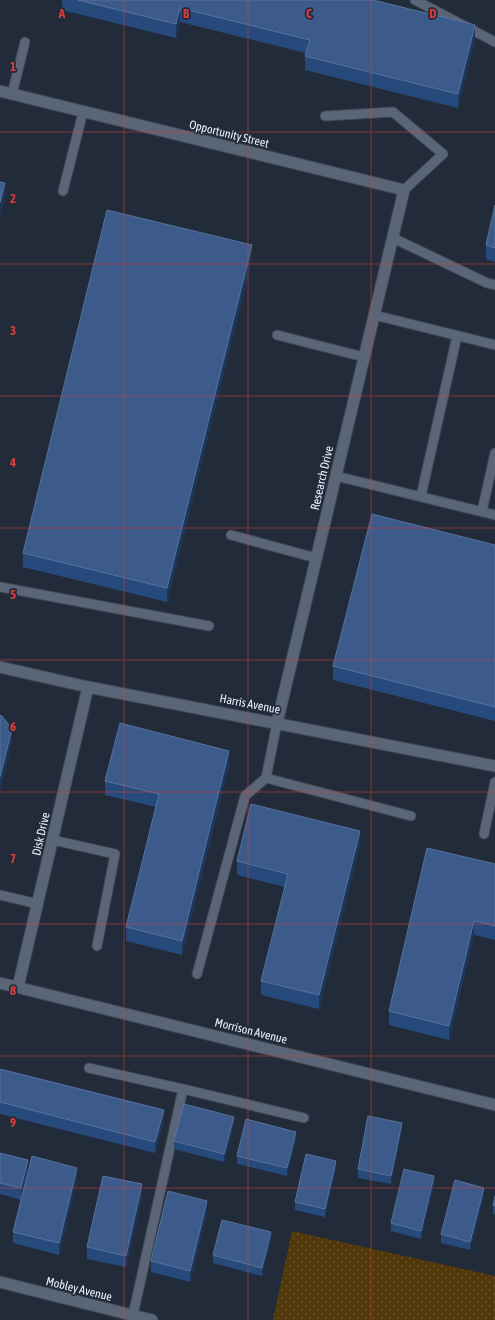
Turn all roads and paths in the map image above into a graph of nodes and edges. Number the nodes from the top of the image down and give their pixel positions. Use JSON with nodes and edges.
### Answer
{"nodes":[{"id":1,"x":415,"y":0,"type":"edge"},
{"id":2,"x":25,"y":42,"type":"dead end"},
{"id":3,"x":495,"y":42,"type":"edge"},
{"id":4,"x":0,"y":91,"type":"edge"},
{"id":5,"x":12,"y":94,"type":"junction"},
{"id":6,"x":84,"y":112,"type":"junction"},
{"id":7,"x":325,"y":116,"type":"dead end"},
{"id":8,"x":404,"y":190,"type":"junction"},
{"id":9,"x":63,"y":191,"type":"dead end"},
{"id":10,"x":393,"y":238,"type":"junction"},
{"id":11,"x":495,"y":285,"type":"edge"},
{"id":12,"x":374,"y":315,"type":"junction"},
{"id":13,"x":277,"y":335,"type":"dead end"},
{"id":14,"x":458,"y":336,"type":"junction"},
{"id":15,"x":495,"y":345,"type":"edge"},
{"id":16,"x":364,"y":357,"type":"junction"},
{"id":17,"x":495,"y":454,"type":"edge"},
{"id":18,"x":336,"y":476,"type":"junction"},
{"id":19,"x":421,"y":496,"type":"junction"},
{"id":20,"x":482,"y":511,"type":"junction"},
{"id":21,"x":495,"y":514,"type":"edge"},
{"id":22,"x":231,"y":534,"type":"dead end"},
{"id":23,"x":316,"y":558,"type":"junction"},
{"id":24,"x":0,"y":587,"type":"edge"},
{"id":25,"x":209,"y":626,"type":"dead end"},
{"id":26,"x":0,"y":667,"type":"edge"},
{"id":27,"x":88,"y":687,"type":"junction"},
{"id":28,"x":277,"y":723,"type":"junction"},
{"id":29,"x":495,"y":766,"type":"edge"},
{"id":30,"x":266,"y":778,"type":"junction"},
{"id":31,"x":495,"y":782,"type":"edge"},
{"id":32,"x":411,"y":816,"type":"dead end"},
{"id":33,"x":484,"y":834,"type":"dead end"},
{"id":34,"x":53,"y":840,"type":"junction"},
{"id":35,"x":0,"y":895,"type":"edge"},
{"id":36,"x":38,"y":904,"type":"junction"},
{"id":37,"x":97,"y":946,"type":"dead end"},
{"id":38,"x":197,"y":974,"type":"dead end"},
{"id":39,"x":0,"y":983,"type":"edge"},
{"id":40,"x":18,"y":987,"type":"junction"},
{"id":41,"x":89,"y":1068,"type":"dead end"},
{"id":42,"x":183,"y":1090,"type":"junction"},
{"id":43,"x":495,"y":1105,"type":"edge"},
{"id":44,"x":304,"y":1118,"type":"dead end"},
{"id":45,"x":0,"y":1282,"type":"edge"},
{"id":46,"x":142,"y":1318,"type":"edge"}],
"edges":[{"from":1,"to":3,"type":"lane"},
{"from":2,"to":5,"type":"lane"},
{"from":4,"to":5,"type":"street","name":"Opportunity Street"},
{"from":5,"to":6,"type":"street","name":"Opportunity Street"},
{"from":6,"to":8,"type":"street","name":"Opportunity Street"},
{"from":6,"to":9,"type":"lane"},
{"from":7,"to":8,"type":"lane"},
{"from":8,"to":10,"type":"street"},
{"from":10,"to":11,"type":"lane"},
{"from":10,"to":12,"type":"street","name":"Research Drive"},
{"from":12,"to":14,"type":"lane"},
{"from":12,"to":16,"type":"street","name":"Research Drive"},
{"from":13,"to":16,"type":"lane"},
{"from":14,"to":15,"type":"lane"},
{"from":14,"to":19,"type":"lane"},
{"from":16,"to":18,"type":"street","name":"Research Drive"},
{"from":17,"to":20,"type":"lane"},
{"from":18,"to":19,"type":"lane"},
{"from":18,"to":23,"type":"street","name":"Research Drive"},
{"from":19,"to":20,"type":"lane"},
{"from":20,"to":21,"type":"lane"},
{"from":22,"to":23,"type":"lane"},
{"from":23,"to":28,"type":"street","name":"Research Drive"},
{"from":24,"to":25,"type":"lane"},
{"from":26,"to":27,"type":"street","name":"Harris Avenue"},
{"from":27,"to":28,"type":"street","name":"Harris Avenue"},
{"from":27,"to":34,"type":"street","name":"Disk Drive"},
{"from":28,"to":29,"type":"street","name":"Harris Avenue"},
{"from":28,"to":30,"type":"lane"},
{"from":30,"to":32,"type":"lane"},
{"from":30,"to":38,"type":"lane"},
{"from":31,"to":33,"type":"lane"},
{"from":34,"to":36,"type":"street","name":"Disk Drive"},
{"from":34,"to":37,"type":"lane"},
{"from":35,"to":36,"type":"lane"},
{"from":36,"to":40,"type":"street","name":"Disk Drive"},
{"from":39,"to":40,"type":"street","name":"Morrison Avenue"},
{"from":40,"to":43,"type":"street","name":"Morrison Avenue"},
{"from":41,"to":42,"type":"lane"},
{"from":42,"to":44,"type":"lane"},
{"from":42,"to":46,"type":"lane"},
{"from":45,"to":46,"type":"street","name":"Mobley Avenue"}]}
